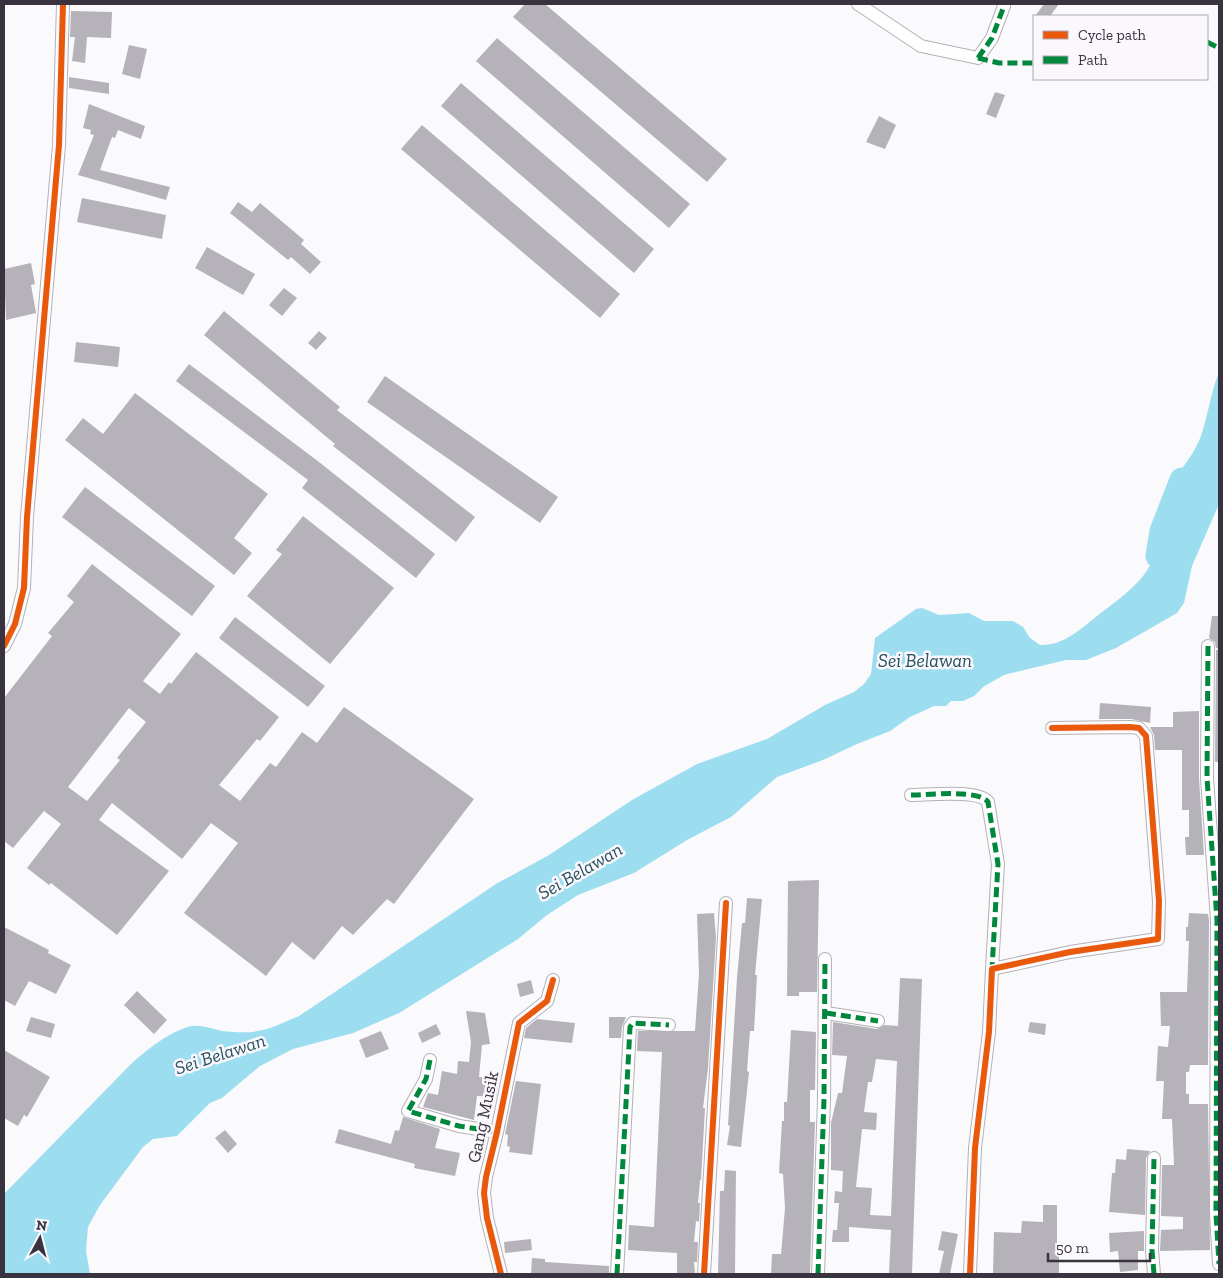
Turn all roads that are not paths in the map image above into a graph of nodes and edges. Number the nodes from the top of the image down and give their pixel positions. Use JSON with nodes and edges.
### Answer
{"nodes":[{"id":1,"x":63,"y":4,"type":"edge"},
{"id":2,"x":858,"y":4,"type":"edge"},
{"id":3,"x":1004,"y":6,"type":"dead end"},
{"id":4,"x":4,"y":646,"type":"edge"},
{"id":5,"x":1208,"y":646,"type":"dead end"},
{"id":6,"x":1052,"y":728,"type":"dead end"},
{"id":7,"x":911,"y":795,"type":"dead end"},
{"id":8,"x":726,"y":903,"type":"dead end"},
{"id":9,"x":825,"y":959,"type":"dead end"},
{"id":10,"x":992,"y":969,"type":"junction"},
{"id":11,"x":554,"y":980,"type":"dead end"},
{"id":12,"x":826,"y":1013,"type":"junction"},
{"id":13,"x":878,"y":1021,"type":"dead end"},
{"id":14,"x":669,"y":1025,"type":"dead end"},
{"id":15,"x":430,"y":1060,"type":"dead end"},
{"id":16,"x":498,"y":1132,"type":"junction"},
{"id":17,"x":1154,"y":1158,"type":"dead end"},
{"id":18,"x":1219,"y":1264,"type":"edge"},
{"id":19,"x":501,"y":1274,"type":"edge"},
{"id":20,"x":617,"y":1274,"type":"edge"},
{"id":21,"x":704,"y":1274,"type":"edge"},
{"id":22,"x":818,"y":1274,"type":"edge"},
{"id":23,"x":970,"y":1274,"type":"edge"},
{"id":24,"x":1154,"y":1274,"type":"edge"}],
"edges":[{"from":1,"to":4,"type":"street"},
{"from":2,"to":3,"type":"street"},
{"from":5,"to":18,"type":"street"},
{"from":6,"to":10,"type":"street"},
{"from":7,"to":10,"type":"street"},
{"from":8,"to":21,"type":"street"},
{"from":9,"to":12,"type":"street"},
{"from":10,"to":23,"type":"street"},
{"from":11,"to":16,"type":"street","name":"Gang Musik"},
{"from":12,"to":13,"type":"street"},
{"from":12,"to":22,"type":"street"},
{"from":14,"to":20,"type":"street"},
{"from":15,"to":16,"type":"street"},
{"from":16,"to":19,"type":"street","name":"Gang Musik"},
{"from":17,"to":24,"type":"street"}]}
